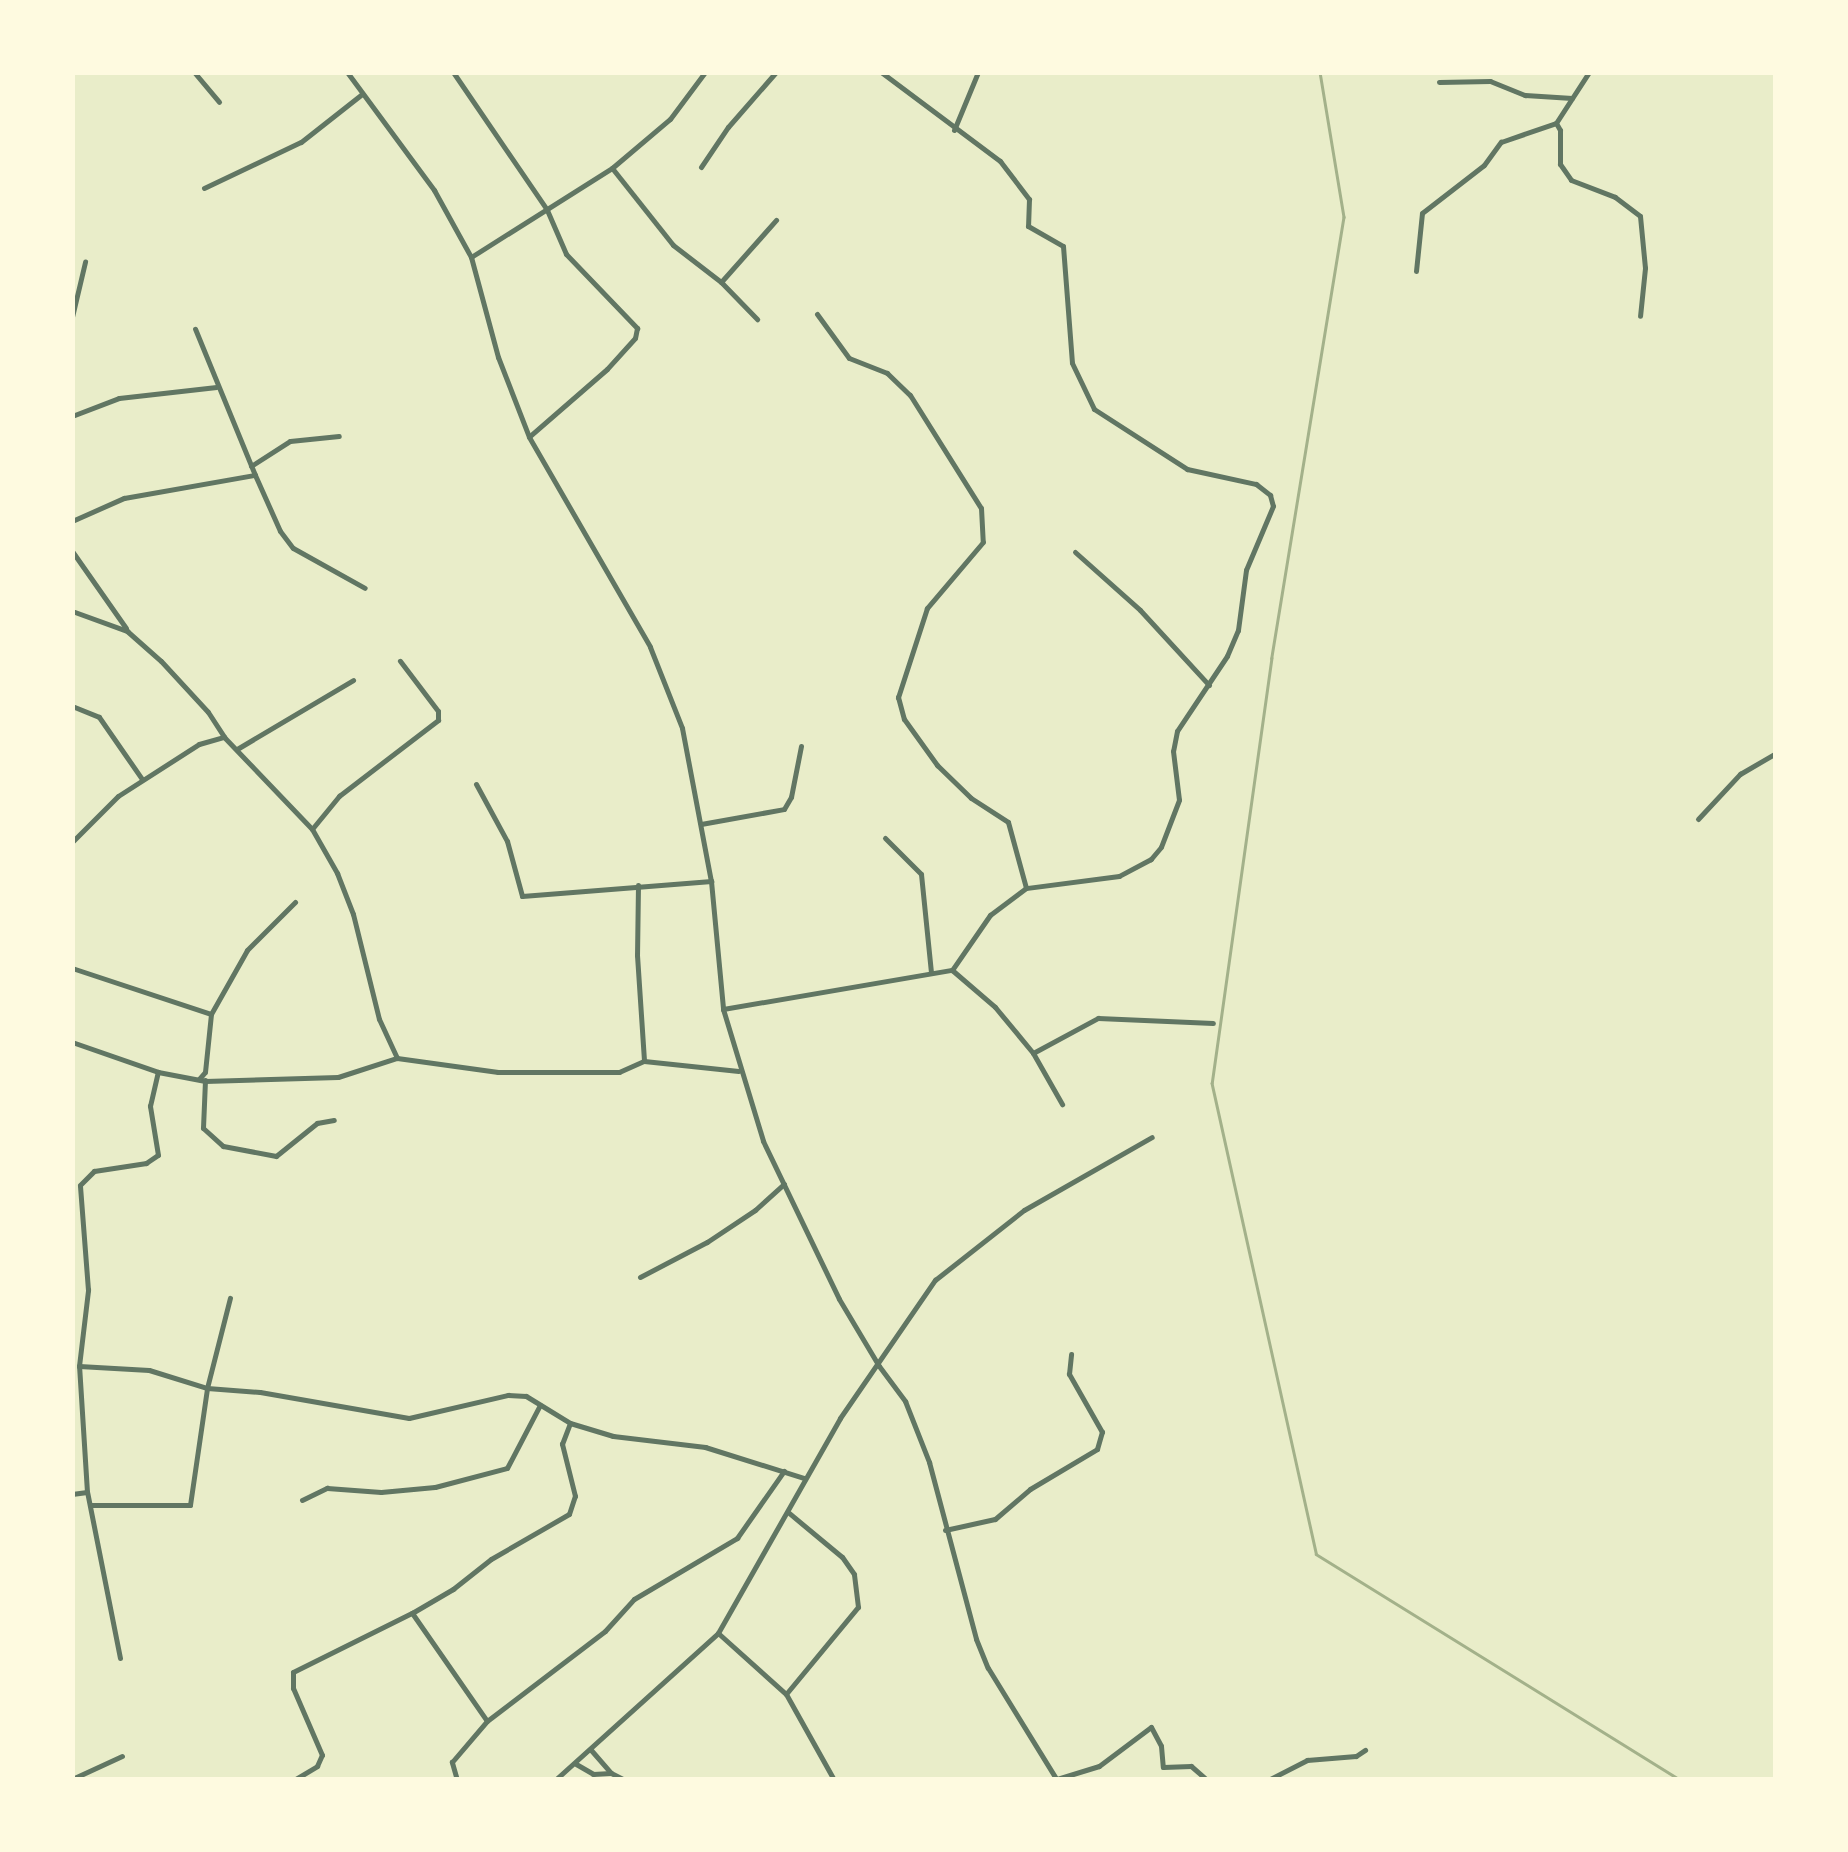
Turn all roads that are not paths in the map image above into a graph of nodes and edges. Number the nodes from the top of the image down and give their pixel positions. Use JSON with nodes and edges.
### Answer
{"nodes":[{"id":1,"x":194,"y":72,"type":"edge"},
{"id":2,"x":346,"y":72,"type":"edge"},
{"id":3,"x":453,"y":72,"type":"edge"},
{"id":4,"x":705,"y":72,"type":"edge"},
{"id":5,"x":776,"y":72,"type":"edge"},
{"id":6,"x":881,"y":72,"type":"edge"},
{"id":7,"x":978,"y":72,"type":"edge"},
{"id":8,"x":1588,"y":72,"type":"edge"},
{"id":9,"x":1439,"y":82,"type":"dead end"},
{"id":10,"x":362,"y":94,"type":"junction"},
{"id":11,"x":1572,"y":98,"type":"junction"},
{"id":12,"x":219,"y":102,"type":"dead end"},
{"id":13,"x":1556,"y":123,"type":"junction"},
{"id":14,"x":954,"y":130,"type":"junction"},
{"id":15,"x":701,"y":166,"type":"dead end"},
{"id":16,"x":612,"y":168,"type":"junction"},
{"id":17,"x":204,"y":188,"type":"dead end"},
{"id":18,"x":547,"y":210,"type":"junction"},
{"id":19,"x":776,"y":220,"type":"dead end"},
{"id":20,"x":471,"y":257,"type":"junction"},
{"id":21,"x":85,"y":262,"type":"dead end"},
{"id":22,"x":1416,"y":272,"type":"dead end"},
{"id":23,"x":721,"y":282,"type":"junction"},
{"id":24,"x":817,"y":314,"type":"dead end"},
{"id":25,"x":1640,"y":316,"type":"dead end"},
{"id":26,"x":72,"y":318,"type":"edge"},
{"id":27,"x":758,"y":319,"type":"dead end"},
{"id":28,"x":195,"y":329,"type":"dead end"},
{"id":29,"x":216,"y":388,"type":"junction"},
{"id":30,"x":72,"y":416,"type":"edge"},
{"id":31,"x":338,"y":436,"type":"dead end"},
{"id":32,"x":529,"y":438,"type":"junction"},
{"id":33,"x":251,"y":466,"type":"junction"},
{"id":34,"x":256,"y":475,"type":"junction"},
{"id":35,"x":72,"y":520,"type":"edge"},
{"id":36,"x":72,"y":551,"type":"edge"},
{"id":37,"x":1075,"y":552,"type":"dead end"},
{"id":38,"x":365,"y":588,"type":"dead end"},
{"id":39,"x":72,"y":612,"type":"edge"},
{"id":40,"x":127,"y":630,"type":"junction"},
{"id":41,"x":400,"y":661,"type":"dead end"},
{"id":42,"x":353,"y":680,"type":"dead end"},
{"id":43,"x":1209,"y":685,"type":"junction"},
{"id":44,"x":72,"y":706,"type":"edge"},
{"id":45,"x":224,"y":737,"type":"junction"},
{"id":46,"x":801,"y":746,"type":"dead end"},
{"id":47,"x":236,"y":750,"type":"junction"},
{"id":48,"x":1776,"y":753,"type":"edge"},
{"id":49,"x":142,"y":780,"type":"junction"},
{"id":50,"x":476,"y":784,"type":"dead end"},
{"id":51,"x":1698,"y":820,"type":"dead end"},
{"id":52,"x":701,"y":824,"type":"junction"},
{"id":53,"x":312,"y":829,"type":"junction"},
{"id":54,"x":885,"y":838,"type":"dead end"},
{"id":55,"x":72,"y":842,"type":"edge"},
{"id":56,"x":711,"y":880,"type":"junction"},
{"id":57,"x":638,"y":886,"type":"junction"},
{"id":58,"x":1026,"y":888,"type":"junction"},
{"id":59,"x":295,"y":902,"type":"dead end"},
{"id":60,"x":72,"y":968,"type":"edge"},
{"id":61,"x":952,"y":970,"type":"junction"},
{"id":62,"x":931,"y":972,"type":"junction"},
{"id":63,"x":723,"y":1009,"type":"junction"},
{"id":64,"x":212,"y":1014,"type":"junction"},
{"id":65,"x":1213,"y":1023,"type":"dead end"},
{"id":66,"x":72,"y":1042,"type":"edge"},
{"id":67,"x":1033,"y":1052,"type":"junction"},
{"id":68,"x":397,"y":1058,"type":"junction"},
{"id":69,"x":644,"y":1061,"type":"junction"},
{"id":70,"x":738,"y":1071,"type":"junction"},
{"id":71,"x":158,"y":1072,"type":"junction"},
{"id":72,"x":202,"y":1080,"type":"junction"},
{"id":73,"x":1062,"y":1104,"type":"dead end"},
{"id":74,"x":334,"y":1120,"type":"dead end"},
{"id":75,"x":1152,"y":1137,"type":"dead end"},
{"id":76,"x":784,"y":1184,"type":"junction"},
{"id":77,"x":76,"y":1186,"type":"edge"},
{"id":78,"x":640,"y":1276,"type":"dead end"},
{"id":79,"x":230,"y":1298,"type":"dead end"},
{"id":80,"x":76,"y":1352,"type":"edge"},
{"id":81,"x":1071,"y":1354,"type":"dead end"},
{"id":82,"x":78,"y":1366,"type":"junction"},
{"id":83,"x":878,"y":1366,"type":"junction"},
{"id":84,"x":208,"y":1388,"type":"junction"},
{"id":85,"x":540,"y":1405,"type":"junction"},
{"id":86,"x":570,"y":1423,"type":"junction"},
{"id":87,"x":784,"y":1471,"type":"junction"},
{"id":88,"x":804,"y":1478,"type":"junction"},
{"id":89,"x":88,"y":1492,"type":"junction"},
{"id":90,"x":72,"y":1494,"type":"edge"},
{"id":91,"x":302,"y":1500,"type":"dead end"},
{"id":92,"x":91,"y":1504,"type":"junction"},
{"id":93,"x":788,"y":1512,"type":"junction"},
{"id":94,"x":944,"y":1530,"type":"junction"},
{"id":95,"x":412,"y":1613,"type":"junction"},
{"id":96,"x":718,"y":1634,"type":"junction"},
{"id":97,"x":120,"y":1658,"type":"dead end"},
{"id":98,"x":786,"y":1694,"type":"junction"},
{"id":99,"x":486,"y":1721,"type":"junction"},
{"id":100,"x":591,"y":1750,"type":"junction"},
{"id":101,"x":1365,"y":1750,"type":"dead end"},
{"id":102,"x":122,"y":1756,"type":"dead end"},
{"id":103,"x":576,"y":1764,"type":"junction"},
{"id":104,"x":610,"y":1773,"type":"junction"},
{"id":105,"x":72,"y":1779,"type":"edge"},
{"id":106,"x":1057,"y":1779,"type":"edge"},
{"id":107,"x":294,"y":1780,"type":"edge"},
{"id":108,"x":457,"y":1780,"type":"edge"},
{"id":109,"x":555,"y":1780,"type":"edge"},
{"id":110,"x":626,"y":1780,"type":"edge"},
{"id":111,"x":834,"y":1780,"type":"edge"},
{"id":112,"x":1206,"y":1780,"type":"edge"},
{"id":113,"x":1268,"y":1780,"type":"edge"}],
"edges":[{"from":1,"to":12,"type":"street"},
{"from":2,"to":10,"type":"street"},
{"from":3,"to":18,"type":"street"},
{"from":4,"to":16,"type":"street"},
{"from":5,"to":15,"type":"street"},
{"from":6,"to":14,"type":"street"},
{"from":7,"to":14,"type":"street"},
{"from":8,"to":11,"type":"street"},
{"from":9,"to":11,"type":"street"},
{"from":10,"to":17,"type":"street"},
{"from":10,"to":20,"type":"street"},
{"from":11,"to":13,"type":"street"},
{"from":13,"to":22,"type":"street"},
{"from":13,"to":25,"type":"street"},
{"from":14,"to":43,"type":"street"},
{"from":16,"to":18,"type":"street"},
{"from":16,"to":23,"type":"street"},
{"from":18,"to":20,"type":"street"},
{"from":18,"to":32,"type":"street"},
{"from":19,"to":23,"type":"street"},
{"from":20,"to":32,"type":"street"},
{"from":21,"to":26,"type":"street"},
{"from":23,"to":27,"type":"street"},
{"from":24,"to":58,"type":"street"},
{"from":28,"to":29,"type":"street"},
{"from":29,"to":30,"type":"street"},
{"from":29,"to":33,"type":"street"},
{"from":31,"to":33,"type":"street"},
{"from":32,"to":52,"type":"street"},
{"from":33,"to":34,"type":"street"},
{"from":34,"to":35,"type":"street"},
{"from":34,"to":38,"type":"street"},
{"from":36,"to":40,"type":"street"},
{"from":37,"to":43,"type":"street"},
{"from":39,"to":40,"type":"street"},
{"from":40,"to":45,"type":"street"},
{"from":41,"to":53,"type":"street"},
{"from":42,"to":47,"type":"street"},
{"from":43,"to":58,"type":"street"},
{"from":44,"to":49,"type":"street"},
{"from":45,"to":47,"type":"street"},
{"from":45,"to":49,"type":"street"},
{"from":46,"to":52,"type":"street"},
{"from":47,"to":53,"type":"street"},
{"from":48,"to":51,"type":"street"},
{"from":49,"to":55,"type":"street"},
{"from":50,"to":57,"type":"street"},
{"from":52,"to":56,"type":"street"},
{"from":53,"to":68,"type":"street"},
{"from":54,"to":62,"type":"street"},
{"from":56,"to":57,"type":"street"},
{"from":56,"to":63,"type":"street"},
{"from":57,"to":69,"type":"street"},
{"from":58,"to":61,"type":"street"},
{"from":59,"to":64,"type":"street"},
{"from":60,"to":64,"type":"street"},
{"from":61,"to":62,"type":"street"},
{"from":61,"to":67,"type":"street"},
{"from":62,"to":63,"type":"street"},
{"from":63,"to":70,"type":"street"},
{"from":64,"to":72,"type":"street"},
{"from":65,"to":67,"type":"street"},
{"from":66,"to":71,"type":"street"},
{"from":67,"to":73,"type":"street"},
{"from":68,"to":69,"type":"street"},
{"from":68,"to":72,"type":"street"},
{"from":69,"to":70,"type":"street"},
{"from":70,"to":76,"type":"street"},
{"from":71,"to":72,"type":"street"},
{"from":71,"to":77,"type":"street"},
{"from":72,"to":74,"type":"street"},
{"from":75,"to":83,"type":"street"},
{"from":76,"to":78,"type":"street"},
{"from":76,"to":83,"type":"street"},
{"from":77,"to":80,"type":"street"},
{"from":79,"to":84,"type":"street"},
{"from":80,"to":82,"type":"street"},
{"from":81,"to":94,"type":"street"},
{"from":82,"to":84,"type":"street"},
{"from":82,"to":89,"type":"street"},
{"from":83,"to":88,"type":"street"},
{"from":83,"to":94,"type":"street"},
{"from":84,"to":85,"type":"street"},
{"from":84,"to":92,"type":"street"},
{"from":85,"to":86,"type":"street"},
{"from":85,"to":91,"type":"street"},
{"from":86,"to":87,"type":"street"},
{"from":86,"to":95,"type":"street"},
{"from":87,"to":88,"type":"street"},
{"from":87,"to":99,"type":"street"},
{"from":88,"to":93,"type":"street"},
{"from":89,"to":90,"type":"street"},
{"from":89,"to":92,"type":"street"},
{"from":92,"to":97,"type":"street"},
{"from":93,"to":96,"type":"street"},
{"from":93,"to":98,"type":"street"},
{"from":94,"to":106,"type":"street"},
{"from":95,"to":99,"type":"street"},
{"from":95,"to":107,"type":"street"},
{"from":96,"to":98,"type":"street"},
{"from":96,"to":100,"type":"street"},
{"from":98,"to":111,"type":"street"},
{"from":99,"to":108,"type":"street"},
{"from":100,"to":103,"type":"street"},
{"from":100,"to":104,"type":"street"},
{"from":101,"to":113,"type":"street"},
{"from":102,"to":105,"type":"street"},
{"from":103,"to":104,"type":"street"},
{"from":103,"to":109,"type":"street"},
{"from":104,"to":110,"type":"street"},
{"from":106,"to":112,"type":"street"}]}
